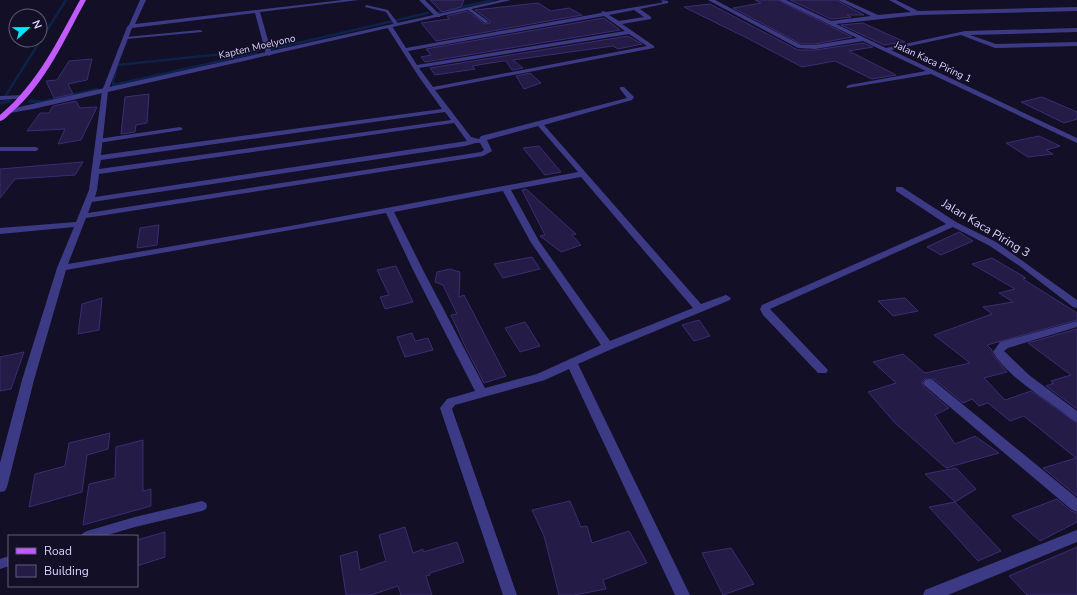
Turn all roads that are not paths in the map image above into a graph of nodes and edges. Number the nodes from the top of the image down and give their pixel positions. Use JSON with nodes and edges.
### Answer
{"nodes":[{"id":1,"x":83,"y":0,"type":"edge"},
{"id":2,"x":143,"y":0,"type":"edge"},
{"id":3,"x":356,"y":0,"type":"edge"},
{"id":4,"x":422,"y":0,"type":"edge"},
{"id":5,"x":508,"y":0,"type":"edge"},
{"id":6,"x":664,"y":0,"type":"edge"},
{"id":7,"x":711,"y":0,"type":"edge"},
{"id":8,"x":782,"y":0,"type":"edge"},
{"id":9,"x":841,"y":0,"type":"edge"},
{"id":10,"x":892,"y":0,"type":"edge"},
{"id":11,"x":366,"y":6,"type":"dead end"},
{"id":12,"x":634,"y":8,"type":"junction"},
{"id":13,"x":469,"y":9,"type":"junction"},
{"id":14,"x":1077,"y":9,"type":"edge"},
{"id":15,"x":257,"y":12,"type":"junction"},
{"id":16,"x":603,"y":13,"type":"junction"},
{"id":17,"x":918,"y":13,"type":"junction"},
{"id":18,"x":438,"y":16,"type":"junction"},
{"id":19,"x":877,"y":17,"type":"junction"},
{"id":20,"x":487,"y":22,"type":"dead end"},
{"id":21,"x":618,"y":23,"type":"junction"},
{"id":22,"x":830,"y":23,"type":"junction"},
{"id":23,"x":397,"y":25,"type":"junction"},
{"id":24,"x":132,"y":26,"type":"junction"},
{"id":25,"x":390,"y":27,"type":"junction"},
{"id":26,"x":1077,"y":30,"type":"edge"},
{"id":27,"x":200,"y":31,"type":"dead end"},
{"id":28,"x":630,"y":32,"type":"junction"},
{"id":29,"x":961,"y":33,"type":"junction"},
{"id":30,"x":126,"y":38,"type":"junction"},
{"id":31,"x":863,"y":40,"type":"junction"},
{"id":32,"x":1077,"y":44,"type":"edge"},
{"id":33,"x":405,"y":50,"type":"junction"},
{"id":34,"x":884,"y":50,"type":"junction"},
{"id":35,"x":268,"y":54,"type":"junction"},
{"id":36,"x":416,"y":67,"type":"junction"},
{"id":37,"x":930,"y":72,"type":"junction"},
{"id":38,"x":849,"y":87,"type":"dead end"},
{"id":39,"x":622,"y":88,"type":"dead end"},
{"id":40,"x":432,"y":89,"type":"junction"},
{"id":41,"x":104,"y":91,"type":"junction"},
{"id":42,"x":24,"y":97,"type":"junction"},
{"id":43,"x":0,"y":98,"type":"edge"},
{"id":44,"x":447,"y":110,"type":"junction"},
{"id":45,"x":10,"y":111,"type":"junction"},
{"id":46,"x":0,"y":119,"type":"edge"},
{"id":47,"x":456,"y":121,"type":"junction"},
{"id":48,"x":539,"y":123,"type":"junction"},
{"id":49,"x":180,"y":129,"type":"dead end"},
{"id":50,"x":98,"y":141,"type":"junction"},
{"id":51,"x":478,"y":141,"type":"junction"},
{"id":52,"x":1077,"y":141,"type":"edge"},
{"id":53,"x":0,"y":149,"type":"edge"},
{"id":54,"x":36,"y":150,"type":"dead end"},
{"id":55,"x":96,"y":158,"type":"junction"},
{"id":56,"x":95,"y":172,"type":"junction"},
{"id":57,"x":582,"y":174,"type":"junction"},
{"id":58,"x":506,"y":189,"type":"junction"},
{"id":59,"x":899,"y":189,"type":"dead end"},
{"id":60,"x":90,"y":200,"type":"junction"},
{"id":61,"x":389,"y":210,"type":"junction"},
{"id":62,"x":82,"y":220,"type":"junction"},
{"id":63,"x":953,"y":224,"type":"junction"},
{"id":64,"x":0,"y":231,"type":"edge"},
{"id":65,"x":62,"y":268,"type":"junction"},
{"id":66,"x":726,"y":298,"type":"dead end"},
{"id":67,"x":1077,"y":305,"type":"edge"},
{"id":68,"x":700,"y":309,"type":"junction"},
{"id":69,"x":1077,"y":324,"type":"edge"},
{"id":70,"x":608,"y":346,"type":"junction"},
{"id":71,"x":572,"y":363,"type":"junction"},
{"id":72,"x":822,"y":370,"type":"dead end"},
{"id":73,"x":930,"y":383,"type":"dead end"},
{"id":74,"x":482,"y":393,"type":"junction"},
{"id":75,"x":1077,"y":416,"type":"edge"},
{"id":76,"x":0,"y":487,"type":"edge"},
{"id":77,"x":202,"y":506,"type":"dead end"},
{"id":78,"x":1077,"y":506,"type":"edge"},
{"id":79,"x":90,"y":535,"type":"edge"},
{"id":80,"x":1077,"y":536,"type":"edge"},
{"id":81,"x":510,"y":595,"type":"edge"},
{"id":82,"x":683,"y":595,"type":"edge"},
{"id":83,"x":930,"y":595,"type":"edge"}],
"edges":[{"from":1,"to":42,"type":"main road"},
{"from":2,"to":24,"type":"street"},
{"from":3,"to":15,"type":"street"},
{"from":4,"to":18,"type":"street"},
{"from":5,"to":13,"type":"street","name":"Kapten Moelyono"},
{"from":6,"to":12,"type":"street"},
{"from":7,"to":31,"type":"street"},
{"from":8,"to":22,"type":"street","name":"Jalan Kaca Piring 1"},
{"from":9,"to":19,"type":"street"},
{"from":10,"to":17,"type":"street"},
{"from":11,"to":23,"type":"lane"},
{"from":12,"to":16,"type":"street"},
{"from":12,"to":21,"type":"street"},
{"from":13,"to":18,"type":"street","name":"Kapten Moelyono"},
{"from":13,"to":20,"type":"lane"},
{"from":14,"to":17,"type":"street"},
{"from":15,"to":24,"type":"street"},
{"from":15,"to":35,"type":"street"},
{"from":16,"to":21,"type":"street"},
{"from":16,"to":33,"type":"street"},
{"from":17,"to":19,"type":"street"},
{"from":18,"to":23,"type":"street","name":"Kapten Moelyono"},
{"from":19,"to":22,"type":"street"},
{"from":21,"to":28,"type":"street"},
{"from":22,"to":31,"type":"street","name":"Jalan Kaca Piring 1"},
{"from":23,"to":25,"type":"street","name":"Kapten Moelyono"},
{"from":24,"to":30,"type":"street"},
{"from":25,"to":33,"type":"street"},
{"from":25,"to":35,"type":"street","name":"Kapten Moelyono"},
{"from":26,"to":29,"type":"street"},
{"from":27,"to":30,"type":"lane"},
{"from":28,"to":36,"type":"street"},
{"from":28,"to":40,"type":"street"},
{"from":29,"to":32,"type":"street"},
{"from":29,"to":34,"type":"street"},
{"from":30,"to":41,"type":"street"},
{"from":31,"to":34,"type":"street","name":"Jalan Kaca Piring 1"},
{"from":33,"to":36,"type":"street"},
{"from":34,"to":37,"type":"street","name":"Jalan Kaca Piring 1"},
{"from":35,"to":41,"type":"street","name":"Kapten Moelyono"},
{"from":36,"to":40,"type":"street"},
{"from":37,"to":38,"type":"street"},
{"from":37,"to":52,"type":"street","name":"Jalan Kaca Piring 1"},
{"from":39,"to":48,"type":"street"},
{"from":40,"to":44,"type":"street"},
{"from":41,"to":45,"type":"street","name":"Kapten Moelyono"},
{"from":41,"to":50,"type":"street"},
{"from":42,"to":43,"type":"street"},
{"from":42,"to":45,"type":"main road"},
{"from":44,"to":47,"type":"street"},
{"from":44,"to":55,"type":"street"},
{"from":45,"to":46,"type":"main road"},
{"from":47,"to":51,"type":"street"},
{"from":47,"to":56,"type":"street"},
{"from":48,"to":51,"type":"street"},
{"from":48,"to":57,"type":"street"},
{"from":49,"to":50,"type":"lane"},
{"from":50,"to":55,"type":"street"},
{"from":51,"to":60,"type":"street"},
{"from":51,"to":62,"type":"street"},
{"from":53,"to":54,"type":"lane"},
{"from":55,"to":56,"type":"street"},
{"from":56,"to":60,"type":"street"},
{"from":57,"to":58,"type":"street"},
{"from":57,"to":68,"type":"street"},
{"from":58,"to":61,"type":"street"},
{"from":58,"to":70,"type":"street"},
{"from":59,"to":63,"type":"street","name":"Jalan Kaca Piring 3"},
{"from":60,"to":62,"type":"street"},
{"from":61,"to":65,"type":"street"},
{"from":61,"to":74,"type":"street"},
{"from":62,"to":64,"type":"street"},
{"from":62,"to":65,"type":"street"},
{"from":63,"to":67,"type":"street","name":"Jalan Kaca Piring 3"},
{"from":63,"to":72,"type":"street"},
{"from":65,"to":76,"type":"street"},
{"from":66,"to":68,"type":"street"},
{"from":68,"to":70,"type":"street"},
{"from":69,"to":75,"type":"street"},
{"from":70,"to":71,"type":"street"},
{"from":71,"to":74,"type":"street"},
{"from":71,"to":82,"type":"street"},
{"from":73,"to":78,"type":"street"},
{"from":74,"to":81,"type":"street"},
{"from":77,"to":79,"type":"lane"},
{"from":80,"to":83,"type":"street"}]}
